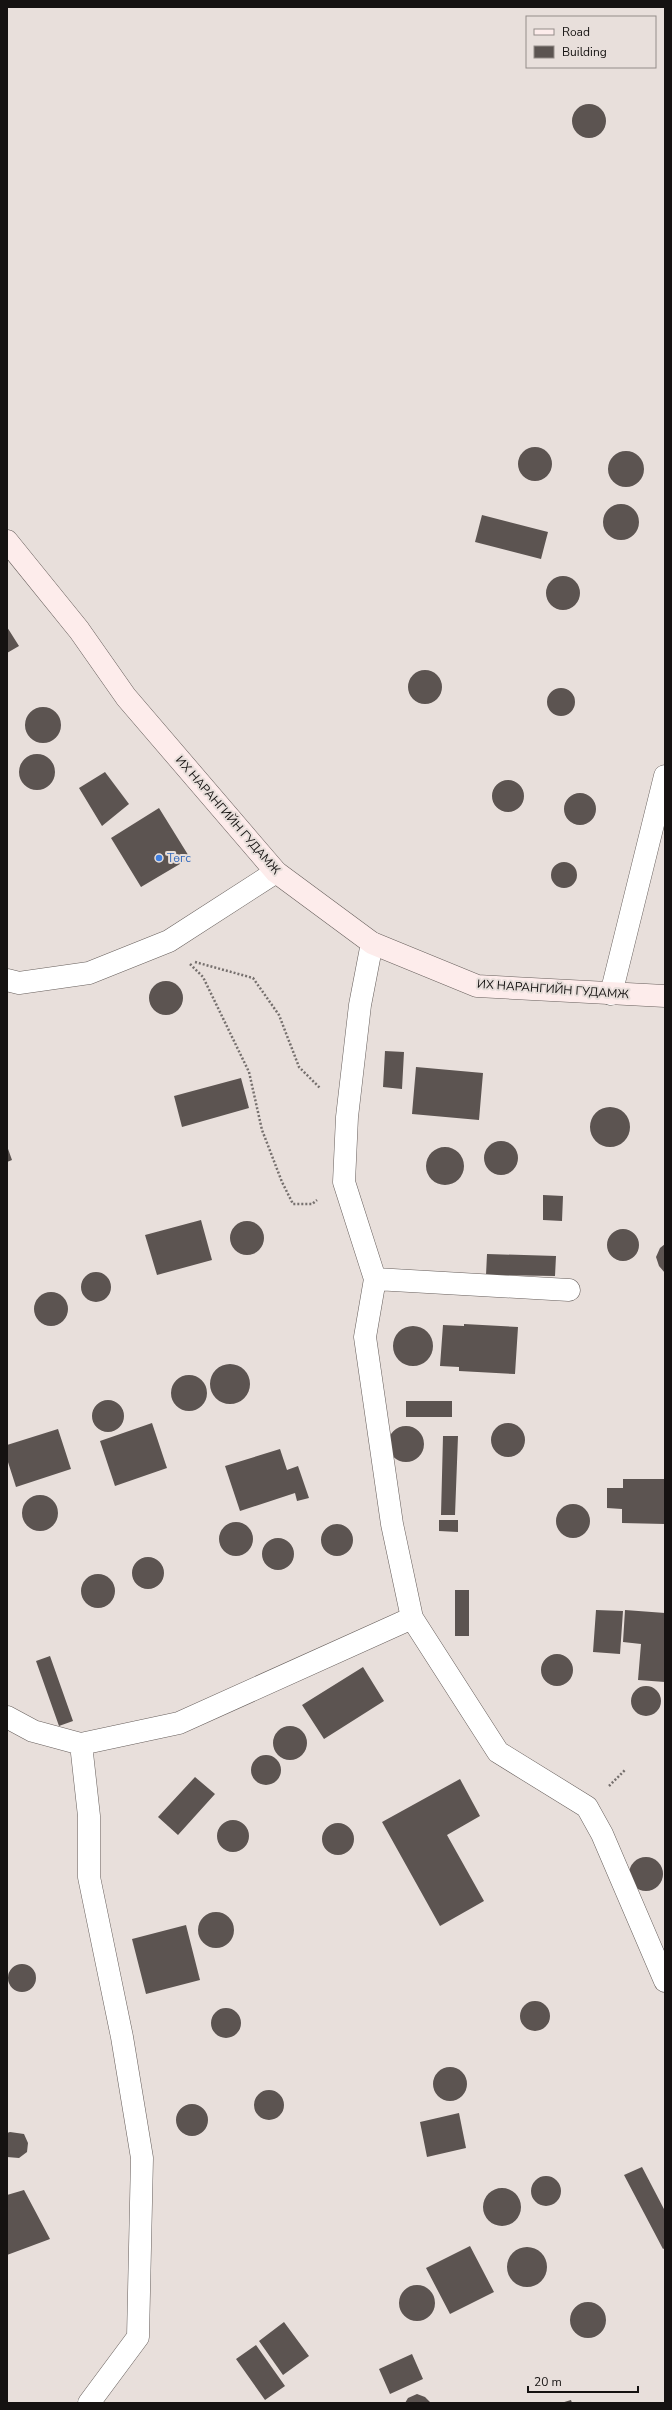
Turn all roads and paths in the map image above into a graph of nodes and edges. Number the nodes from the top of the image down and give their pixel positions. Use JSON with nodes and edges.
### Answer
{"nodes":[{"id":1,"x":7,"y":541,"type":"edge"},
{"id":2,"x":665,"y":776,"type":"edge"},
{"id":3,"x":276,"y":872,"type":"junction"},
{"id":4,"x":372,"y":943,"type":"junction"},
{"id":5,"x":7,"y":980,"type":"edge"},
{"id":6,"x":611,"y":994,"type":"junction"},
{"id":7,"x":665,"y":996,"type":"edge"},
{"id":8,"x":299,"y":1067,"type":"dead end"},
{"id":9,"x":344,"y":1182,"type":"junction"},
{"id":10,"x":375,"y":1279,"type":"junction"},
{"id":11,"x":569,"y":1290,"type":"dead end"},
{"id":12,"x":412,"y":1618,"type":"junction"},
{"id":13,"x":7,"y":1717,"type":"edge"},
{"id":14,"x":81,"y":1744,"type":"junction"},
{"id":15,"x":665,"y":1981,"type":"edge"},
{"id":16,"x":89,"y":2403,"type":"edge"}],
"edges":[{"from":1,"to":3,"type":"main road","name":"ИХ НАРАНГИЙН ГУДАМЖ"},
{"from":2,"to":6,"type":"street"},
{"from":3,"to":4,"type":"main road","name":"ИХ НАРАНГИЙН ГУДАМЖ"},
{"from":3,"to":5,"type":"street"},
{"from":4,"to":6,"type":"main road","name":"ИХ НАРАНГИЙН ГУДАМЖ"},
{"from":4,"to":9,"type":"street"},
{"from":6,"to":7,"type":"main road","name":"ИХ НАРАНГИЙН ГУДАМЖ"},
{"from":8,"to":9,"type":"path"},
{"from":9,"to":10,"type":"street"},
{"from":10,"to":11,"type":"street"},
{"from":10,"to":12,"type":"street"},
{"from":12,"to":14,"type":"street"},
{"from":12,"to":15,"type":"street"},
{"from":13,"to":14,"type":"street"},
{"from":14,"to":16,"type":"street"}]}
